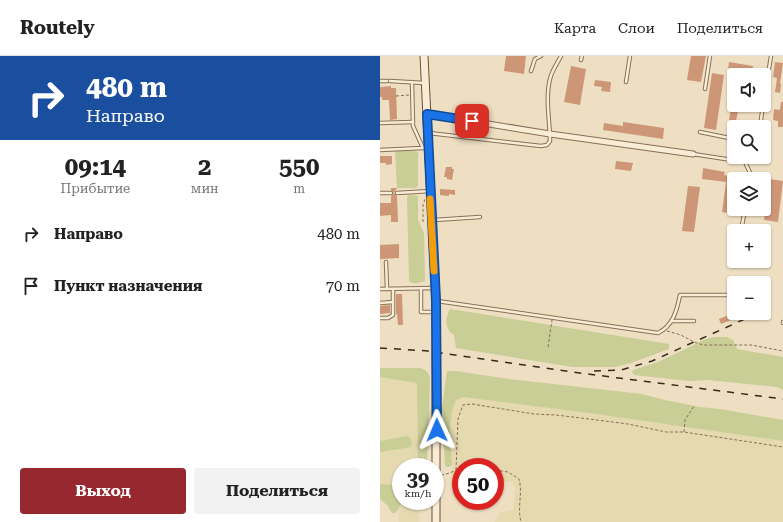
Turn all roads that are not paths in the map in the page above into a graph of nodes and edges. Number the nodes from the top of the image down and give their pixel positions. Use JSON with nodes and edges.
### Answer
{"nodes":[{"id":1,"x":424,"y":56,"type":"edge"},
{"id":2,"x":541,"y":56,"type":"edge"},
{"id":3,"x":560,"y":56,"type":"edge"},
{"id":4,"x":582,"y":56,"type":"edge"},
{"id":5,"x":630,"y":56,"type":"edge"},
{"id":6,"x":710,"y":56,"type":"edge"},
{"id":7,"x":771,"y":56,"type":"edge"},
{"id":8,"x":581,"y":60,"type":"dead end"},
{"id":9,"x":769,"y":68,"type":"edge"},
{"id":10,"x":531,"y":71,"type":"dead end"},
{"id":11,"x":380,"y":81,"type":"edge"},
{"id":12,"x":412,"y":82,"type":"junction"},
{"id":13,"x":626,"y":82,"type":"dead end"},
{"id":14,"x":425,"y":83,"type":"junction"},
{"id":15,"x":705,"y":89,"type":"dead end"},
{"id":16,"x":427,"y":114,"type":"junction"},
{"id":17,"x":413,"y":122,"type":"junction"},
{"id":18,"x":380,"y":123,"type":"edge"},
{"id":19,"x":427,"y":132,"type":"junction"},
{"id":20,"x":700,"y":132,"type":"dead end"},
{"id":21,"x":550,"y":134,"type":"junction"},
{"id":22,"x":727,"y":138,"type":"edge"},
{"id":23,"x":426,"y":147,"type":"junction"},
{"id":24,"x":380,"y":150,"type":"edge"},
{"id":25,"x":693,"y":154,"type":"joint"},
{"id":26,"x":750,"y":172,"type":"edge"},
{"id":27,"x":430,"y":191,"type":"junction"},
{"id":28,"x":391,"y":193,"type":"dead end"},
{"id":29,"x":397,"y":193,"type":"dead end"},
{"id":30,"x":380,"y":194,"type":"edge"},
{"id":31,"x":480,"y":217,"type":"dead end"},
{"id":32,"x":432,"y":220,"type":"junction"},
{"id":33,"x":386,"y":262,"type":"dead end"},
{"id":34,"x":421,"y":288,"type":"junction"},
{"id":35,"x":435,"y":288,"type":"junction"},
{"id":36,"x":387,"y":289,"type":"junction"},
{"id":37,"x":393,"y":289,"type":"junction"},
{"id":38,"x":380,"y":290,"type":"edge"},
{"id":39,"x":727,"y":295,"type":"edge"},
{"id":40,"x":436,"y":301,"type":"junction"},
{"id":41,"x":380,"y":302,"type":"edge"},
{"id":42,"x":393,"y":302,"type":"junction"},
{"id":43,"x":436,"y":312,"type":"junction"},
{"id":44,"x":380,"y":318,"type":"edge"},
{"id":45,"x":671,"y":321,"type":"junction"},
{"id":46,"x":694,"y":321,"type":"dead end"},
{"id":47,"x":436,"y":522,"type":"edge"}],
"edges":[{"from":1,"to":14,"type":"main road"},
{"from":2,"to":10,"type":"lane"},
{"from":3,"to":21,"type":"lane"},
{"from":4,"to":8,"type":"lane"},
{"from":5,"to":13,"type":"lane"},
{"from":6,"to":15,"type":"lane"},
{"from":7,"to":9,"type":"lane"},
{"from":11,"to":12,"type":"lane"},
{"from":12,"to":14,"type":"lane"},
{"from":12,"to":17,"type":"lane"},
{"from":14,"to":16,"type":"main road"},
{"from":16,"to":19,"type":"main road"},
{"from":16,"to":21,"type":"street"},
{"from":17,"to":18,"type":"lane"},
{"from":17,"to":23,"type":"lane"},
{"from":19,"to":21,"type":"lane"},
{"from":19,"to":23,"type":"main road"},
{"from":20,"to":22,"type":"lane"},
{"from":21,"to":25,"type":"street"},
{"from":23,"to":24,"type":"lane"},
{"from":23,"to":27,"type":"main road"},
{"from":25,"to":26,"type":"lane"},
{"from":27,"to":29,"type":"lane"},
{"from":27,"to":32,"type":"main road"},
{"from":28,"to":30,"type":"lane"},
{"from":31,"to":32,"type":"lane"},
{"from":32,"to":35,"type":"main road"},
{"from":33,"to":36,"type":"lane"},
{"from":34,"to":35,"type":"lane"},
{"from":34,"to":37,"type":"lane"},
{"from":34,"to":43,"type":"lane"},
{"from":35,"to":40,"type":"main road"},
{"from":36,"to":37,"type":"lane"},
{"from":36,"to":38,"type":"lane"},
{"from":37,"to":42,"type":"lane"},
{"from":39,"to":45,"type":"lane"},
{"from":40,"to":43,"type":"main road"},
{"from":40,"to":45,"type":"lane"},
{"from":41,"to":42,"type":"lane"},
{"from":42,"to":44,"type":"lane"},
{"from":43,"to":47,"type":"main road"},
{"from":45,"to":46,"type":"lane"}]}
